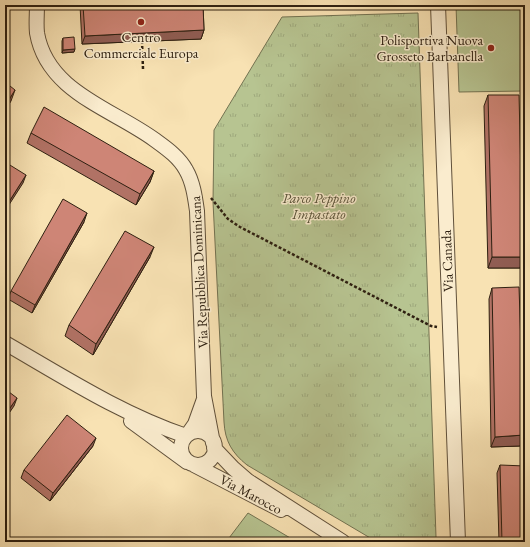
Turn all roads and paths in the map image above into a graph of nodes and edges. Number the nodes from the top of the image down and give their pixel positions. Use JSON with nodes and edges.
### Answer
{"nodes":[{"id":1,"x":37,"y":5,"type":"edge"},
{"id":2,"x":438,"y":5,"type":"edge"},
{"id":3,"x":142,"y":41,"type":"edge"},
{"id":4,"x":143,"y":69,"type":"dead end"},
{"id":5,"x":210,"y":196,"type":"dead end"},
{"id":6,"x":450,"y":329,"type":"junction"},
{"id":7,"x":5,"y":343,"type":"edge"},
{"id":8,"x":204,"y":396,"type":"junction"},
{"id":9,"x":112,"y":406,"type":"junction"},
{"id":10,"x":187,"y":435,"type":"junction"},
{"id":11,"x":214,"y":445,"type":"junction"},
{"id":12,"x":191,"y":463,"type":"junction"},
{"id":13,"x":456,"y":517,"type":"junction"},
{"id":14,"x":309,"y":522,"type":"junction"},
{"id":15,"x":343,"y":542,"type":"edge"},
{"id":16,"x":450,"y":542,"type":"edge"},
{"id":17,"x":458,"y":542,"type":"edge"}],
"edges":[{"from":1,"to":8,"type":"street","name":"Via Repubblica Dominicana"},
{"from":2,"to":6,"type":"street","name":"Via Canada"},
{"from":3,"to":4,"type":"path"},
{"from":5,"to":6,"type":"path"},
{"from":6,"to":13,"type":"street","name":"Via Canada"},
{"from":7,"to":9,"type":"street","name":"Via Marocco"},
{"from":8,"to":10,"type":"street","name":"Via Repubblica Dominicana"},
{"from":8,"to":11,"type":"street","name":"Via Repubblica Dominicana"},
{"from":9,"to":10,"type":"street","name":"Via Marocco"},
{"from":9,"to":12,"type":"street","name":"Via Marocco"},
{"from":10,"to":11,"type":"street","name":"Via Marocco"},
{"from":10,"to":12,"type":"street","name":"Via Repubblica Dominicana"},
{"from":11,"to":12,"type":"street"},
{"from":11,"to":14,"type":"street","name":"Via Marocco"},
{"from":12,"to":14,"type":"street","name":"Via Marocco"},
{"from":13,"to":16,"type":"street","name":"Via Canada"},
{"from":13,"to":17,"type":"street","name":"Via Canada"},
{"from":14,"to":15,"type":"street","name":"Via Marocco"}]}
